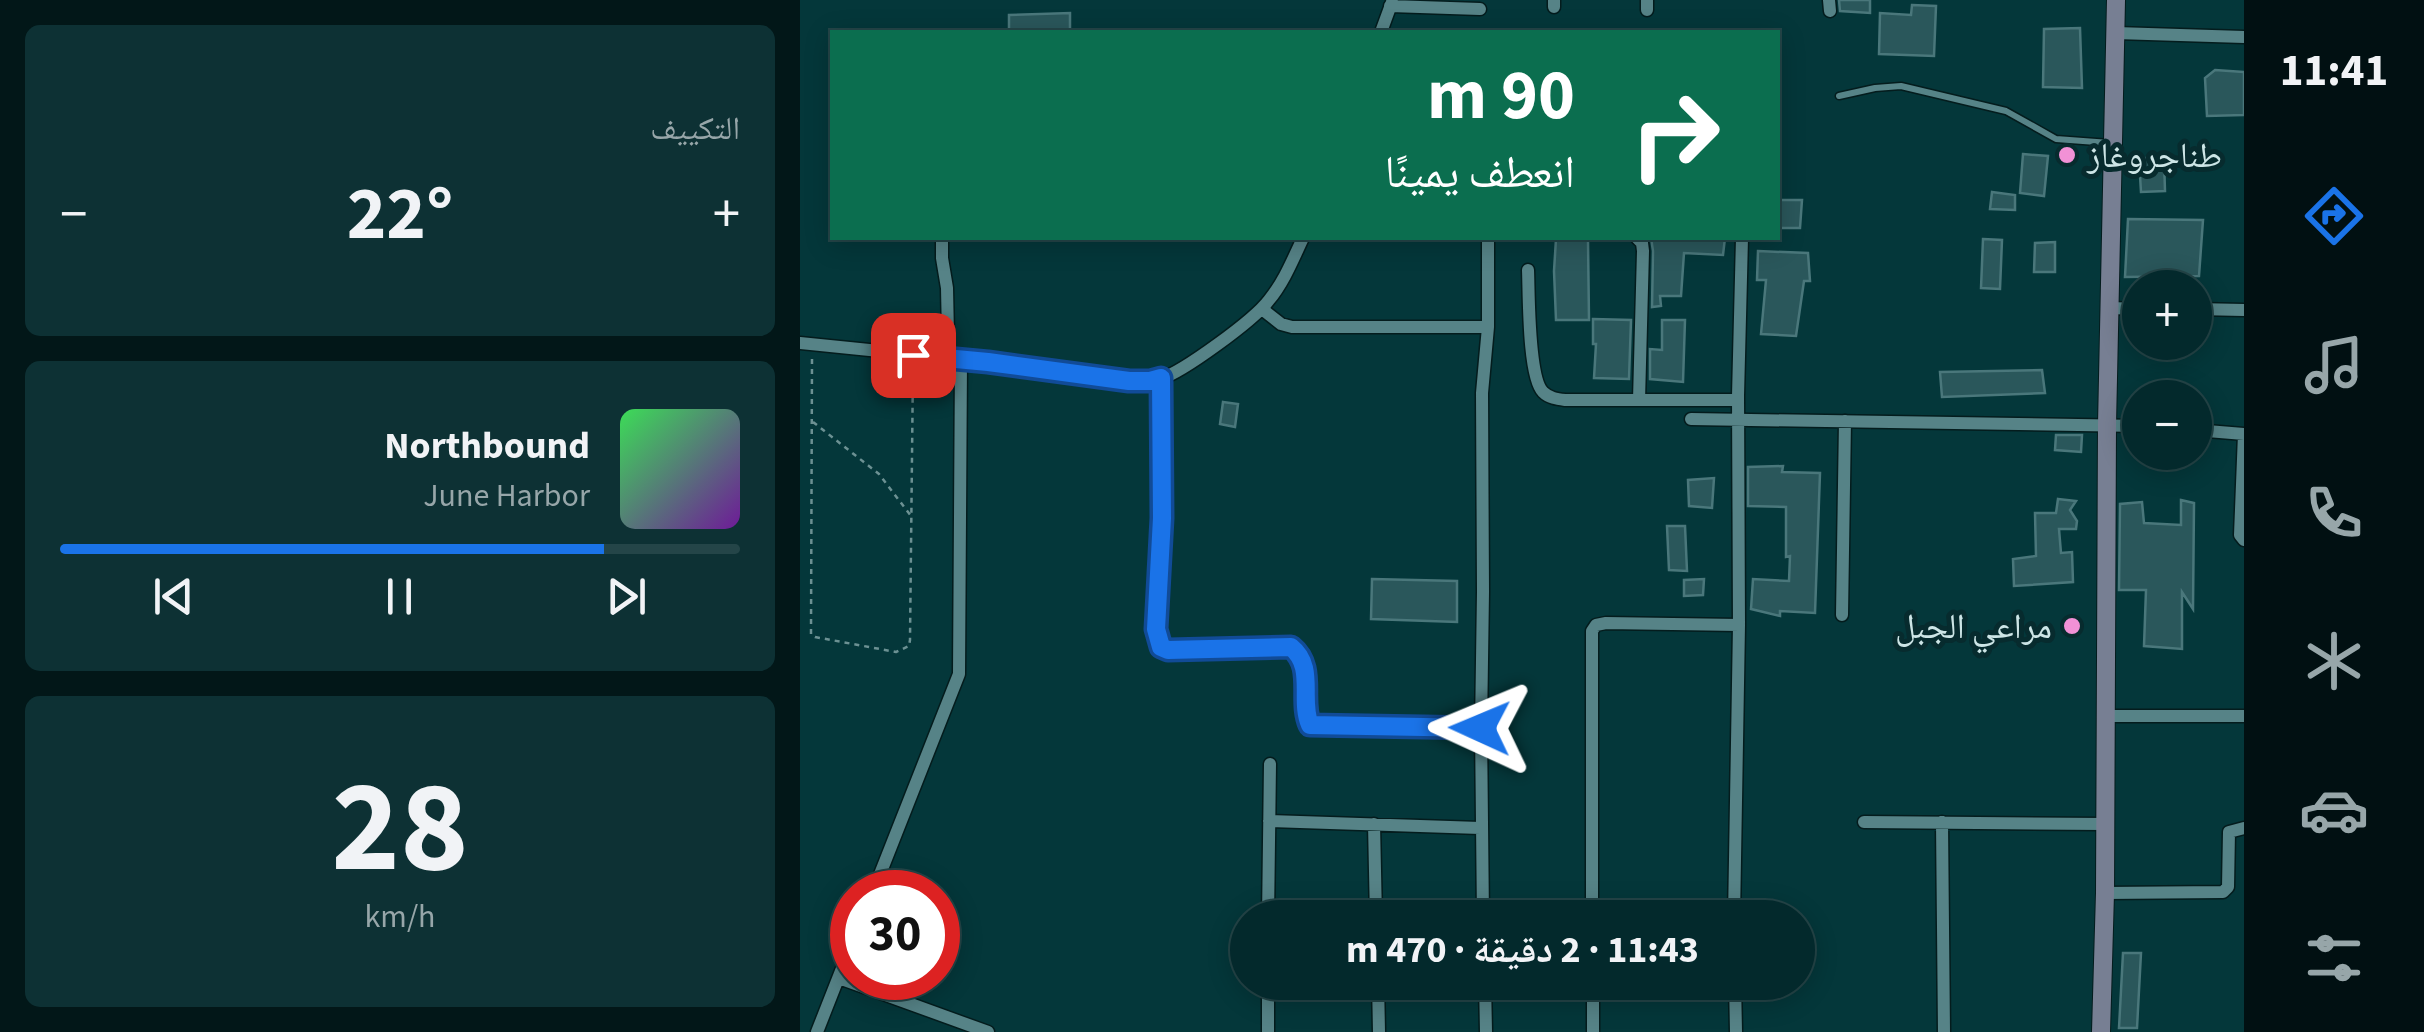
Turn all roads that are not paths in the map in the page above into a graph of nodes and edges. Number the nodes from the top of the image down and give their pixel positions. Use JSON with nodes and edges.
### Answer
{"nodes":[{"id":1,"x":2116,"y":0,"type":"edge"},
{"id":2,"x":1391,"y":3,"type":"edge"},
{"id":3,"x":1480,"y":9,"type":"dead end"},
{"id":4,"x":1382,"y":30,"type":"edge"},
{"id":5,"x":2116,"y":33,"type":"junction"},
{"id":6,"x":2244,"y":38,"type":"edge"},
{"id":7,"x":1839,"y":96,"type":"dead end"},
{"id":8,"x":2112,"y":143,"type":"junction"},
{"id":9,"x":942,"y":240,"type":"edge"},
{"id":10,"x":1302,"y":240,"type":"edge"},
{"id":11,"x":1488,"y":240,"type":"edge"},
{"id":12,"x":1640,"y":240,"type":"edge"},
{"id":13,"x":1742,"y":240,"type":"edge"},
{"id":14,"x":1528,"y":270,"type":"dead end"},
{"id":15,"x":2110,"y":308,"type":"junction"},
{"id":16,"x":2122,"y":308,"type":"edge"},
{"id":17,"x":1262,"y":309,"type":"junction"},
{"id":18,"x":2212,"y":309,"type":"edge"},
{"id":19,"x":2244,"y":310,"type":"edge"},
{"id":20,"x":1488,"y":327,"type":"junction"},
{"id":21,"x":806,"y":344,"type":"edge"},
{"id":22,"x":946,"y":358,"type":"junction"},
{"id":23,"x":960,"y":360,"type":"junction"},
{"id":24,"x":1161,"y":378,"type":"junction"},
{"id":25,"x":1639,"y":400,"type":"junction"},
{"id":26,"x":1738,"y":400,"type":"junction"},
{"id":27,"x":1738,"y":419,"type":"junction"},
{"id":28,"x":1691,"y":420,"type":"dead end"},
{"id":29,"x":1845,"y":421,"type":"junction"},
{"id":30,"x":2107,"y":425,"type":"junction"},
{"id":31,"x":2122,"y":425,"type":"edge"},
{"id":32,"x":2212,"y":431,"type":"edge"},
{"id":33,"x":2244,"y":434,"type":"edge"},
{"id":34,"x":2244,"y":540,"type":"edge"},
{"id":35,"x":1842,"y":614,"type":"dead end"},
{"id":36,"x":1740,"y":625,"type":"junction"},
{"id":37,"x":2106,"y":716,"type":"junction"},
{"id":38,"x":2244,"y":716,"type":"edge"},
{"id":39,"x":1480,"y":728,"type":"junction"},
{"id":40,"x":1270,"y":764,"type":"dead end"},
{"id":41,"x":1269,"y":821,"type":"junction"},
{"id":42,"x":1864,"y":822,"type":"dead end"},
{"id":43,"x":1942,"y":822,"type":"junction"},
{"id":44,"x":1374,"y":824,"type":"junction"},
{"id":45,"x":2104,"y":824,"type":"junction"},
{"id":46,"x":1480,"y":828,"type":"junction"},
{"id":47,"x":2244,"y":828,"type":"edge"},
{"id":48,"x":881,"y":870,"type":"edge"},
{"id":49,"x":2105,"y":894,"type":"junction"},
{"id":50,"x":1268,"y":900,"type":"edge"},
{"id":51,"x":1376,"y":900,"type":"edge"},
{"id":52,"x":1482,"y":900,"type":"edge"},
{"id":53,"x":1592,"y":900,"type":"edge"},
{"id":54,"x":1734,"y":900,"type":"edge"},
{"id":55,"x":830,"y":999,"type":"edge"},
{"id":56,"x":899,"y":1000,"type":"edge"},
{"id":57,"x":1268,"y":1000,"type":"edge"},
{"id":58,"x":1378,"y":1000,"type":"edge"},
{"id":59,"x":1485,"y":1000,"type":"edge"},
{"id":60,"x":1592,"y":1000,"type":"edge"},
{"id":61,"x":1735,"y":1000,"type":"edge"},
{"id":62,"x":947,"y":1017,"type":"junction"},
{"id":63,"x":817,"y":1032,"type":"edge"},
{"id":64,"x":941,"y":1032,"type":"edge"},
{"id":65,"x":988,"y":1032,"type":"edge"},
{"id":66,"x":1268,"y":1032,"type":"edge"},
{"id":67,"x":1379,"y":1032,"type":"edge"},
{"id":68,"x":1486,"y":1032,"type":"edge"},
{"id":69,"x":1593,"y":1032,"type":"edge"},
{"id":70,"x":1736,"y":1032,"type":"edge"},
{"id":71,"x":1944,"y":1032,"type":"edge"},
{"id":72,"x":2102,"y":1032,"type":"edge"}],
"edges":[{"from":1,"to":5,"type":"street"},
{"from":2,"to":3,"type":"street"},
{"from":2,"to":4,"type":"street"},
{"from":5,"to":6,"type":"street"},
{"from":5,"to":8,"type":"street"},
{"from":7,"to":8,"type":"lane"},
{"from":8,"to":15,"type":"street"},
{"from":9,"to":22,"type":"street"},
{"from":10,"to":17,"type":"street"},
{"from":11,"to":20,"type":"street"},
{"from":12,"to":25,"type":"street"},
{"from":13,"to":26,"type":"street"},
{"from":14,"to":25,"type":"street"},
{"from":15,"to":16,"type":"street"},
{"from":15,"to":30,"type":"street"},
{"from":17,"to":20,"type":"street"},
{"from":17,"to":24,"type":"street"},
{"from":18,"to":19,"type":"street"},
{"from":20,"to":39,"type":"street"},
{"from":21,"to":22,"type":"street"},
{"from":22,"to":23,"type":"street"},
{"from":23,"to":24,"type":"street"},
{"from":23,"to":48,"type":"street"},
{"from":24,"to":39,"type":"street"},
{"from":25,"to":26,"type":"street"},
{"from":26,"to":27,"type":"street"},
{"from":27,"to":28,"type":"street"},
{"from":27,"to":29,"type":"street"},
{"from":27,"to":36,"type":"street"},
{"from":29,"to":30,"type":"street"},
{"from":29,"to":35,"type":"street"},
{"from":30,"to":31,"type":"street"},
{"from":30,"to":37,"type":"street"},
{"from":32,"to":33,"type":"street"},
{"from":33,"to":34,"type":"street"},
{"from":36,"to":53,"type":"street"},
{"from":36,"to":54,"type":"street"},
{"from":37,"to":38,"type":"street"},
{"from":37,"to":45,"type":"street"},
{"from":39,"to":46,"type":"street"},
{"from":40,"to":41,"type":"street"},
{"from":41,"to":44,"type":"street"},
{"from":41,"to":50,"type":"street"},
{"from":42,"to":43,"type":"street"},
{"from":43,"to":45,"type":"street"},
{"from":43,"to":71,"type":"street"},
{"from":44,"to":46,"type":"street"},
{"from":44,"to":51,"type":"street"},
{"from":45,"to":49,"type":"street"},
{"from":46,"to":52,"type":"street"},
{"from":47,"to":49,"type":"street"},
{"from":49,"to":72,"type":"street"},
{"from":55,"to":63,"type":"street"},
{"from":56,"to":62,"type":"street"},
{"from":57,"to":66,"type":"street"},
{"from":58,"to":67,"type":"street"},
{"from":59,"to":68,"type":"street"},
{"from":60,"to":69,"type":"street"},
{"from":61,"to":70,"type":"street"},
{"from":62,"to":64,"type":"street"},
{"from":62,"to":65,"type":"street"}]}
